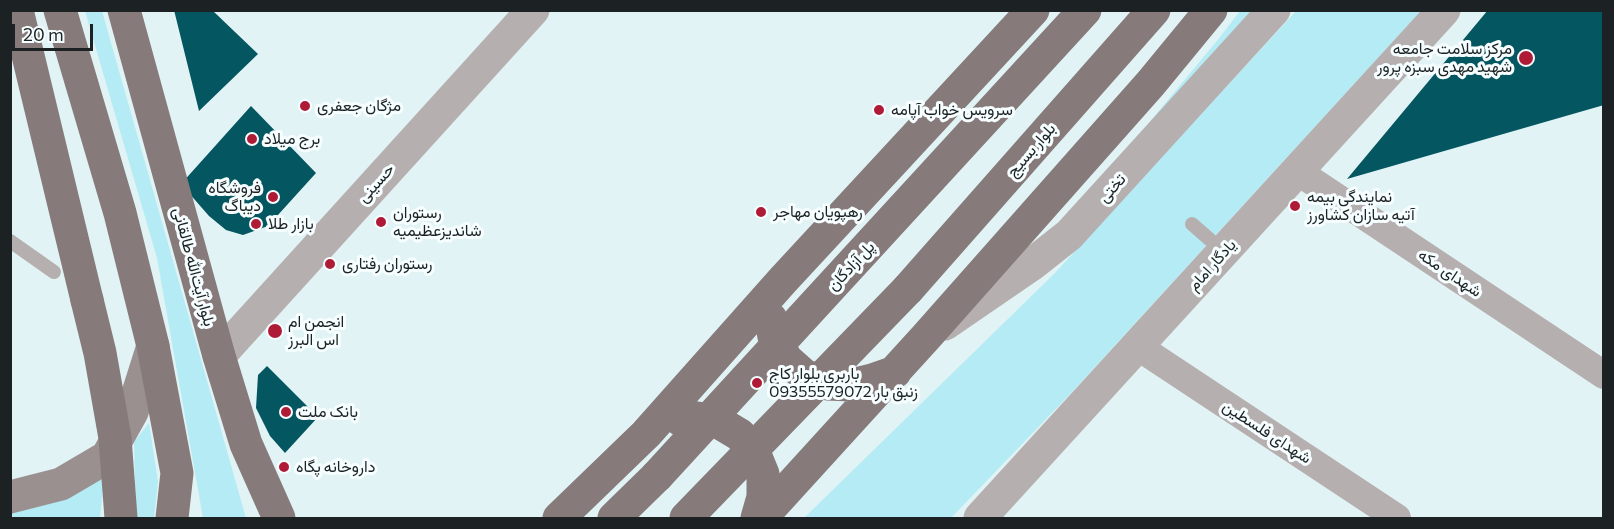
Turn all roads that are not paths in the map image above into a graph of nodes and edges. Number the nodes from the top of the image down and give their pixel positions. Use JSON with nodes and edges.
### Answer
{"nodes":[{"id":1,"x":17,"y":10,"type":"edge"},
{"id":2,"x":60,"y":10,"type":"edge"},
{"id":3,"x":124,"y":10,"type":"edge"},
{"id":4,"x":532,"y":10,"type":"edge"},
{"id":5,"x":1033,"y":10,"type":"edge"},
{"id":6,"x":1085,"y":10,"type":"edge"},
{"id":7,"x":1154,"y":10,"type":"edge"},
{"id":8,"x":1211,"y":10,"type":"edge"},
{"id":9,"x":1274,"y":10,"type":"edge"},
{"id":10,"x":1444,"y":10,"type":"edge"},
{"id":11,"x":1297,"y":171,"type":"junction"},
{"id":12,"x":1192,"y":224,"type":"dead end"},
{"id":13,"x":10,"y":241,"type":"edge"},
{"id":14,"x":1224,"y":252,"type":"junction"},
{"id":15,"x":54,"y":272,"type":"dead end"},
{"id":16,"x":783,"y":280,"type":"junction"},
{"id":17,"x":926,"y":337,"type":"junction"},
{"id":18,"x":153,"y":346,"type":"junction"},
{"id":19,"x":1137,"y":346,"type":"junction"},
{"id":20,"x":219,"y":356,"type":"junction"},
{"id":21,"x":895,"y":372,"type":"junction"},
{"id":22,"x":1604,"y":375,"type":"edge"},
{"id":23,"x":646,"y":434,"type":"junction"},
{"id":24,"x":246,"y":444,"type":"junction"},
{"id":25,"x":177,"y":473,"type":"junction"},
{"id":26,"x":10,"y":497,"type":"edge"},
{"id":27,"x":121,"y":519,"type":"edge"},
{"id":28,"x":172,"y":519,"type":"edge"},
{"id":29,"x":183,"y":519,"type":"edge"},
{"id":30,"x":257,"y":519,"type":"edge"},
{"id":31,"x":279,"y":519,"type":"edge"},
{"id":32,"x":300,"y":519,"type":"edge"},
{"id":33,"x":559,"y":519,"type":"edge"},
{"id":34,"x":614,"y":519,"type":"edge"},
{"id":35,"x":686,"y":519,"type":"edge"},
{"id":36,"x":759,"y":519,"type":"edge"},
{"id":37,"x":980,"y":519,"type":"edge"},
{"id":38,"x":1397,"y":519,"type":"edge"}],
"edges":[{"from":1,"to":27,"type":"main road","bridge":true},
{"from":2,"to":18,"type":"main road"},
{"from":3,"to":20,"type":"main road","name":"بلوار آیت‌الله طالقانی"},
{"from":4,"to":20,"type":"street","name":"حسینی"},
{"from":5,"to":16,"type":"main road"},
{"from":6,"to":34,"type":"main road","name":"پل آزادگان","bridge":true},
{"from":7,"to":35,"type":"main road","name":"بلوار بسیج","bridge":true},
{"from":8,"to":17,"type":"main road"},
{"from":9,"to":17,"type":"street","name":"تختی"},
{"from":10,"to":11,"type":"street","name":"یادگار امام"},
{"from":11,"to":14,"type":"street","name":"یادگار امام"},
{"from":11,"to":22,"type":"street","name":"شهدای مکه"},
{"from":12,"to":14,"type":"lane"},
{"from":13,"to":15,"type":"lane"},
{"from":14,"to":19,"type":"street","name":"یادگار امام"},
{"from":16,"to":21,"type":"main road"},
{"from":16,"to":23,"type":"main road"},
{"from":17,"to":21,"type":"main road"},
{"from":18,"to":25,"type":"main road"},
{"from":18,"to":26,"type":"main road"},
{"from":19,"to":37,"type":"street","name":"یادگار امام"},
{"from":19,"to":38,"type":"street","name":"شهدای فلسطین"},
{"from":20,"to":24,"type":"main road","name":"بلوار آیت‌الله طالقانی"},
{"from":21,"to":36,"type":"main road"},
{"from":23,"to":33,"type":"main road"},
{"from":23,"to":36,"type":"main road"},
{"from":24,"to":30,"type":"main road"},
{"from":24,"to":31,"type":"main road","name":"بلوار آیت‌الله طالقانی"},
{"from":24,"to":32,"type":"main road"},
{"from":25,"to":28,"type":"main road"},
{"from":25,"to":29,"type":"main road"}]}
